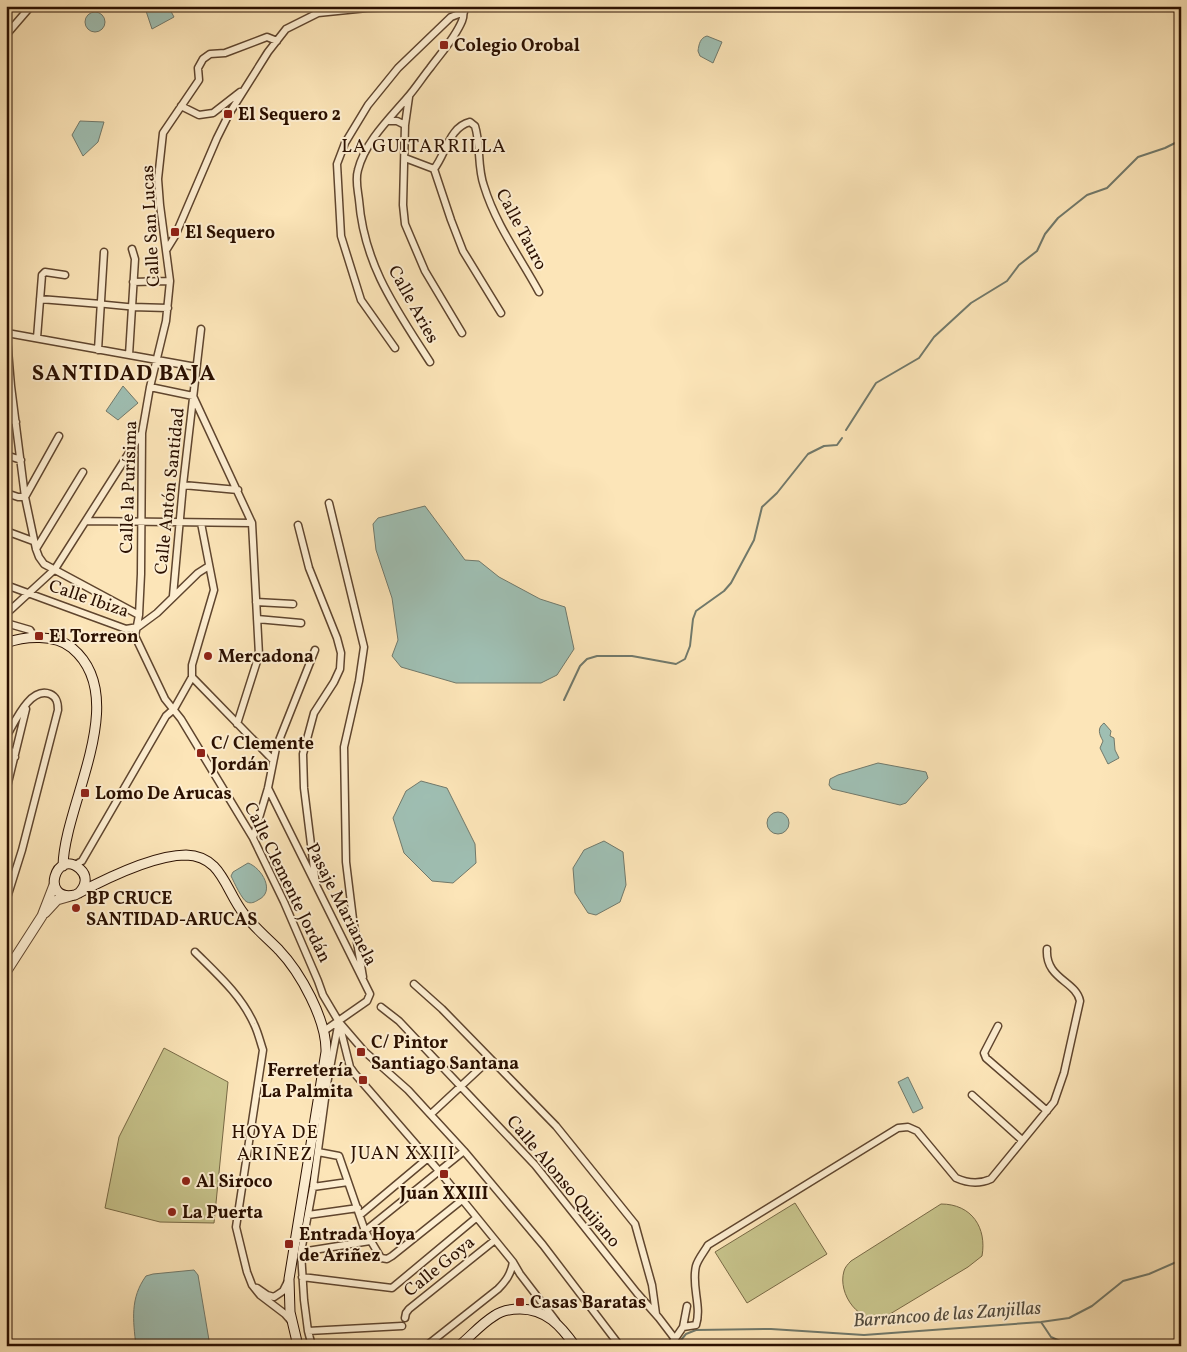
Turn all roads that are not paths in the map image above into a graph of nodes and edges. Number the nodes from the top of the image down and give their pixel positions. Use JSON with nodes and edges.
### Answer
{"nodes":[{"id":1,"x":31,"y":6,"type":"edge"},
{"id":2,"x":433,"y":6,"type":"edge"},
{"id":3,"x":454,"y":6,"type":"edge"},
{"id":4,"x":462,"y":8,"type":"edge"},
{"id":5,"x":6,"y":35,"type":"edge"},
{"id":6,"x":276,"y":41,"type":"junction"},
{"id":7,"x":243,"y":90,"type":"junction"},
{"id":8,"x":409,"y":97,"type":"junction"},
{"id":9,"x":181,"y":106,"type":"junction"},
{"id":10,"x":387,"y":121,"type":"junction"},
{"id":11,"x":406,"y":125,"type":"junction"},
{"id":12,"x":405,"y":158,"type":"junction"},
{"id":13,"x":434,"y":169,"type":"junction"},
{"id":14,"x":132,"y":249,"type":"dead end"},
{"id":15,"x":167,"y":249,"type":"junction"},
{"id":16,"x":104,"y":252,"type":"dead end"},
{"id":17,"x":65,"y":275,"type":"dead end"},
{"id":18,"x":170,"y":280,"type":"junction"},
{"id":19,"x":133,"y":282,"type":"junction"},
{"id":20,"x":539,"y":292,"type":"dead end"},
{"id":21,"x":40,"y":299,"type":"junction"},
{"id":22,"x":101,"y":304,"type":"junction"},
{"id":23,"x":132,"y":307,"type":"junction"},
{"id":24,"x":168,"y":308,"type":"junction"},
{"id":25,"x":501,"y":313,"type":"dead end"},
{"id":26,"x":201,"y":329,"type":"dead end"},
{"id":27,"x":7,"y":330,"type":"edge"},
{"id":28,"x":462,"y":333,"type":"dead end"},
{"id":29,"x":36,"y":338,"type":"junction"},
{"id":30,"x":395,"y":348,"type":"dead end"},
{"id":31,"x":98,"y":350,"type":"junction"},
{"id":32,"x":129,"y":355,"type":"junction"},
{"id":33,"x":156,"y":360,"type":"junction"},
{"id":34,"x":430,"y":362,"type":"dead end"},
{"id":35,"x":196,"y":368,"type":"junction"},
{"id":36,"x":9,"y":385,"type":"edge"},
{"id":37,"x":150,"y":387,"type":"junction"},
{"id":38,"x":193,"y":396,"type":"junction"},
{"id":39,"x":6,"y":418,"type":"edge"},
{"id":40,"x":16,"y":422,"type":"junction"},
{"id":41,"x":142,"y":433,"type":"junction"},
{"id":42,"x":59,"y":436,"type":"dead end"},
{"id":43,"x":6,"y":455,"type":"edge"},
{"id":44,"x":21,"y":460,"type":"junction"},
{"id":45,"x":83,"y":472,"type":"dead end"},
{"id":46,"x":183,"y":485,"type":"junction"},
{"id":47,"x":238,"y":490,"type":"junction"},
{"id":48,"x":6,"y":493,"type":"edge"},
{"id":49,"x":25,"y":497,"type":"junction"},
{"id":50,"x":329,"y":503,"type":"dead end"},
{"id":51,"x":86,"y":521,"type":"junction"},
{"id":52,"x":142,"y":522,"type":"junction"},
{"id":53,"x":180,"y":522,"type":"junction"},
{"id":54,"x":201,"y":523,"type":"junction"},
{"id":55,"x":252,"y":523,"type":"junction"},
{"id":56,"x":298,"y":525,"type":"dead end"},
{"id":57,"x":6,"y":531,"type":"edge"},
{"id":58,"x":33,"y":541,"type":"junction"},
{"id":59,"x":36,"y":549,"type":"junction"},
{"id":60,"x":209,"y":566,"type":"junction"},
{"id":61,"x":55,"y":569,"type":"junction"},
{"id":62,"x":6,"y":585,"type":"edge"},
{"id":63,"x":30,"y":594,"type":"junction"},
{"id":64,"x":173,"y":596,"type":"junction"},
{"id":65,"x":256,"y":602,"type":"junction"},
{"id":66,"x":293,"y":604,"type":"dead end"},
{"id":67,"x":6,"y":614,"type":"edge"},
{"id":68,"x":139,"y":615,"type":"junction"},
{"id":69,"x":257,"y":619,"type":"junction"},
{"id":70,"x":6,"y":622,"type":"edge"},
{"id":71,"x":301,"y":623,"type":"dead end"},
{"id":72,"x":138,"y":627,"type":"junction"},
{"id":73,"x":35,"y":638,"type":"junction"},
{"id":74,"x":6,"y":643,"type":"edge"},
{"id":75,"x":315,"y":650,"type":"dead end"},
{"id":76,"x":192,"y":677,"type":"junction"},
{"id":77,"x":27,"y":702,"type":"junction"},
{"id":78,"x":174,"y":709,"type":"junction"},
{"id":79,"x":236,"y":724,"type":"junction"},
{"id":80,"x":6,"y":737,"type":"edge"},
{"id":81,"x":6,"y":748,"type":"edge"},
{"id":82,"x":15,"y":757,"type":"junction"},
{"id":83,"x":273,"y":760,"type":"junction"},
{"id":84,"x":268,"y":788,"type":"junction"},
{"id":85,"x":6,"y":791,"type":"edge"},
{"id":86,"x":253,"y":838,"type":"junction"},
{"id":87,"x":76,"y":867,"type":"junction"},
{"id":88,"x":106,"y":879,"type":"junction"},
{"id":89,"x":54,"y":885,"type":"junction"},
{"id":90,"x":316,"y":885,"type":"junction"},
{"id":91,"x":77,"y":894,"type":"junction"},
{"id":92,"x":6,"y":901,"type":"edge"},
{"id":93,"x":42,"y":916,"type":"junction"},
{"id":94,"x":1048,"y":949,"type":"dead end"},
{"id":95,"x":195,"y":952,"type":"dead end"},
{"id":96,"x":6,"y":972,"type":"edge"},
{"id":97,"x":363,"y":977,"type":"junction"},
{"id":98,"x":414,"y":984,"type":"dead end"},
{"id":99,"x":323,"y":994,"type":"junction"},
{"id":100,"x":312,"y":1000,"type":"junction"},
{"id":101,"x":328,"y":1005,"type":"junction"},
{"id":102,"x":381,"y":1007,"type":"dead end"},
{"id":103,"x":317,"y":1012,"type":"junction"},
{"id":104,"x":339,"y":1022,"type":"junction"},
{"id":105,"x":998,"y":1026,"type":"dead end"},
{"id":106,"x":324,"y":1031,"type":"junction"},
{"id":107,"x":490,"y":1059,"type":"junction"},
{"id":108,"x":460,"y":1086,"type":"junction"},
{"id":109,"x":972,"y":1096,"type":"dead end"},
{"id":110,"x":1047,"y":1111,"type":"junction"},
{"id":111,"x":431,"y":1114,"type":"junction"},
{"id":112,"x":1022,"y":1140,"type":"junction"},
{"id":113,"x":464,"y":1151,"type":"junction"},
{"id":114,"x":318,"y":1152,"type":"junction"},
{"id":115,"x":428,"y":1158,"type":"junction"},
{"id":116,"x":439,"y":1171,"type":"junction"},
{"id":117,"x":348,"y":1182,"type":"junction"},
{"id":118,"x":313,"y":1187,"type":"junction"},
{"id":119,"x":462,"y":1200,"type":"junction"},
{"id":120,"x":359,"y":1212,"type":"junction"},
{"id":121,"x":308,"y":1215,"type":"junction"},
{"id":122,"x":476,"y":1218,"type":"junction"},
{"id":123,"x":364,"y":1231,"type":"junction"},
{"id":124,"x":495,"y":1240,"type":"junction"},
{"id":125,"x":370,"y":1241,"type":"junction"},
{"id":126,"x":301,"y":1252,"type":"junction"},
{"id":127,"x":513,"y":1262,"type":"junction"},
{"id":128,"x":302,"y":1277,"type":"junction"},
{"id":129,"x":289,"y":1280,"type":"junction"},
{"id":130,"x":252,"y":1285,"type":"junction"},
{"id":131,"x":687,"y":1306,"type":"dead end"},
{"id":132,"x":657,"y":1315,"type":"junction"},
{"id":133,"x":406,"y":1318,"type":"dead end"},
{"id":134,"x":294,"y":1325,"type":"junction"},
{"id":135,"x":559,"y":1325,"type":"junction"},
{"id":136,"x":402,"y":1326,"type":"dead end"},
{"id":137,"x":683,"y":1327,"type":"junction"},
{"id":138,"x":308,"y":1331,"type":"junction"},
{"id":139,"x":675,"y":1339,"type":"junction"},
{"id":140,"x":298,"y":1346,"type":"edge"},
{"id":141,"x":312,"y":1346,"type":"edge"},
{"id":142,"x":426,"y":1346,"type":"edge"},
{"id":143,"x":459,"y":1346,"type":"edge"},
{"id":144,"x":575,"y":1346,"type":"edge"},
{"id":145,"x":620,"y":1346,"type":"edge"},
{"id":146,"x":670,"y":1346,"type":"edge"}],
"edges":[{"from":1,"to":5,"type":"street"},
{"from":2,"to":6,"type":"street"},
{"from":3,"to":4,"type":"street"},
{"from":4,"to":8,"type":"street","name":"Calle Aries"},
{"from":4,"to":30,"type":"street"},
{"from":6,"to":7,"type":"street"},
{"from":6,"to":9,"type":"street","name":"Calle San Lucas"},
{"from":7,"to":9,"type":"street"},
{"from":7,"to":15,"type":"street"},
{"from":8,"to":10,"type":"street","name":"Calle Aries"},
{"from":8,"to":11,"type":"street"},
{"from":9,"to":15,"type":"street","name":"Calle San Lucas"},
{"from":10,"to":11,"type":"street"},
{"from":10,"to":34,"type":"street","name":"Calle Aries"},
{"from":11,"to":12,"type":"street"},
{"from":12,"to":13,"type":"street"},
{"from":12,"to":28,"type":"street"},
{"from":13,"to":20,"type":"street","name":"Calle Tauro"},
{"from":13,"to":25,"type":"street"},
{"from":14,"to":19,"type":"street"},
{"from":15,"to":18,"type":"street","name":"Calle San Lucas"},
{"from":16,"to":22,"type":"street"},
{"from":17,"to":21,"type":"street"},
{"from":18,"to":19,"type":"street"},
{"from":18,"to":24,"type":"street","name":"Calle San Lucas"},
{"from":19,"to":23,"type":"street"},
{"from":21,"to":22,"type":"street"},
{"from":21,"to":29,"type":"street"},
{"from":22,"to":23,"type":"street"},
{"from":22,"to":31,"type":"street"},
{"from":23,"to":24,"type":"street"},
{"from":23,"to":32,"type":"street"},
{"from":24,"to":33,"type":"street","name":"Calle San Lucas"},
{"from":26,"to":35,"type":"street","name":"Calle Antón Santidad"},
{"from":27,"to":29,"type":"street"},
{"from":27,"to":36,"type":"street"},
{"from":29,"to":31,"type":"street"},
{"from":31,"to":32,"type":"street"},
{"from":32,"to":33,"type":"street"},
{"from":33,"to":35,"type":"street"},
{"from":33,"to":37,"type":"street","name":"Calle la Purísima"},
{"from":35,"to":38,"type":"street","name":"Calle Antón Santidad"},
{"from":36,"to":40,"type":"street"},
{"from":37,"to":38,"type":"street"},
{"from":37,"to":41,"type":"street","name":"Calle la Purísima"},
{"from":38,"to":46,"type":"street","name":"Calle Antón Santidad"},
{"from":38,"to":47,"type":"street"},
{"from":39,"to":40,"type":"street"},
{"from":40,"to":44,"type":"street"},
{"from":41,"to":51,"type":"street"},
{"from":41,"to":52,"type":"street","name":"Calle la Purísima"},
{"from":42,"to":49,"type":"street"},
{"from":43,"to":44,"type":"street"},
{"from":44,"to":49,"type":"street"},
{"from":45,"to":59,"type":"street"},
{"from":46,"to":47,"type":"street"},
{"from":46,"to":53,"type":"street","name":"Calle Antón Santidad"},
{"from":47,"to":55,"type":"street"},
{"from":48,"to":49,"type":"street"},
{"from":49,"to":58,"type":"street"},
{"from":50,"to":97,"type":"street"},
{"from":51,"to":52,"type":"street"},
{"from":51,"to":61,"type":"street"},
{"from":52,"to":53,"type":"street"},
{"from":52,"to":68,"type":"street","name":"Calle la Purísima"},
{"from":53,"to":54,"type":"street"},
{"from":53,"to":64,"type":"street","name":"Calle Antón Santidad"},
{"from":54,"to":55,"type":"street"},
{"from":54,"to":60,"type":"street"},
{"from":55,"to":65,"type":"street"},
{"from":56,"to":90,"type":"street"},
{"from":57,"to":58,"type":"street"},
{"from":58,"to":59,"type":"street"},
{"from":59,"to":61,"type":"street"},
{"from":60,"to":64,"type":"street"},
{"from":60,"to":76,"type":"street"},
{"from":61,"to":63,"type":"street"},
{"from":61,"to":68,"type":"street"},
{"from":62,"to":63,"type":"street","name":"Calle Ibiza"},
{"from":63,"to":67,"type":"street"},
{"from":63,"to":72,"type":"street","name":"Calle Ibiza"},
{"from":64,"to":72,"type":"street"},
{"from":65,"to":66,"type":"street"},
{"from":65,"to":69,"type":"street"},
{"from":68,"to":72,"type":"street","name":"Calle la Purísima"},
{"from":69,"to":71,"type":"street"},
{"from":69,"to":79,"type":"street"},
{"from":70,"to":73,"type":"street"},
{"from":72,"to":78,"type":"street"},
{"from":73,"to":74,"type":"main road"},
{"from":73,"to":87,"type":"main road"},
{"from":75,"to":83,"type":"street"},
{"from":76,"to":78,"type":"street"},
{"from":76,"to":79,"type":"street"},
{"from":77,"to":80,"type":"street"},
{"from":77,"to":82,"type":"street"},
{"from":77,"to":92,"type":"street"},
{"from":78,"to":86,"type":"street","name":"Calle Clemente Jordán"},
{"from":78,"to":87,"type":"street"},
{"from":79,"to":83,"type":"street"},
{"from":81,"to":82,"type":"street"},
{"from":82,"to":85,"type":"street"},
{"from":83,"to":84,"type":"street"},
{"from":84,"to":86,"type":"street"},
{"from":84,"to":90,"type":"street","name":"Pasaje Marianela"},
{"from":86,"to":99,"type":"street","name":"Calle Clemente Jordán"},
{"from":87,"to":88,"type":"main road"},
{"from":87,"to":89,"type":"main road"},
{"from":87,"to":91,"type":"main road"},
{"from":88,"to":91,"type":"main road"},
{"from":88,"to":100,"type":"main road"},
{"from":89,"to":91,"type":"main road"},
{"from":89,"to":93,"type":"main road"},
{"from":90,"to":97,"type":"street","name":"Pasaje Marianela"},
{"from":91,"to":93,"type":"main road"},
{"from":93,"to":96,"type":"main road"},
{"from":94,"to":110,"type":"street"},
{"from":95,"to":130,"type":"street"},
{"from":97,"to":104,"type":"street","name":"Pasaje Marianela"},
{"from":98,"to":107,"type":"street"},
{"from":99,"to":100,"type":"street"},
{"from":99,"to":101,"type":"street","name":"Calle Clemente Jordán"},
{"from":100,"to":103,"type":"main road"},
{"from":101,"to":103,"type":"street"},
{"from":101,"to":104,"type":"street","name":"Calle Clemente Jordán"},
{"from":102,"to":108,"type":"street","name":"Calle Alonso Quijano"},
{"from":103,"to":106,"type":"main road"},
{"from":104,"to":106,"type":"street"},
{"from":104,"to":111,"type":"street","name":"Calle Clemente Jordán"},
{"from":104,"to":114,"type":"street"},
{"from":104,"to":115,"type":"street"},
{"from":105,"to":110,"type":"street"},
{"from":106,"to":129,"type":"main road"},
{"from":107,"to":108,"type":"street"},
{"from":107,"to":132,"type":"street"},
{"from":108,"to":111,"type":"street"},
{"from":108,"to":132,"type":"street","name":"Calle Alonso Quijano"},
{"from":109,"to":112,"type":"street"},
{"from":110,"to":112,"type":"street"},
{"from":111,"to":113,"type":"street","name":"Calle Clemente Jordán"},
{"from":112,"to":137,"type":"street"},
{"from":113,"to":116,"type":"street"},
{"from":113,"to":145,"type":"street","name":"Calle Clemente Jordán"},
{"from":114,"to":117,"type":"street"},
{"from":114,"to":118,"type":"street"},
{"from":115,"to":116,"type":"street"},
{"from":115,"to":120,"type":"street"},
{"from":116,"to":119,"type":"street"},
{"from":116,"to":123,"type":"street"},
{"from":117,"to":118,"type":"street"},
{"from":117,"to":120,"type":"street"},
{"from":118,"to":121,"type":"street"},
{"from":119,"to":122,"type":"street"},
{"from":119,"to":125,"type":"street"},
{"from":120,"to":121,"type":"street"},
{"from":120,"to":123,"type":"street"},
{"from":121,"to":126,"type":"street"},
{"from":122,"to":124,"type":"street"},
{"from":122,"to":128,"type":"street"},
{"from":123,"to":125,"type":"street"},
{"from":124,"to":127,"type":"street"},
{"from":124,"to":133,"type":"street","name":"Calle Goya"},
{"from":125,"to":126,"type":"street"},
{"from":126,"to":128,"type":"street"},
{"from":127,"to":135,"type":"street"},
{"from":127,"to":142,"type":"street"},
{"from":128,"to":138,"type":"street"},
{"from":129,"to":130,"type":"street"},
{"from":129,"to":134,"type":"main road"},
{"from":130,"to":134,"type":"street"},
{"from":131,"to":137,"type":"street"},
{"from":132,"to":139,"type":"street","name":"Calle Alonso Quijano"},
{"from":134,"to":140,"type":"main road"},
{"from":135,"to":143,"type":"main road"},
{"from":135,"to":144,"type":"main road"},
{"from":136,"to":138,"type":"street"},
{"from":137,"to":139,"type":"street"},
{"from":138,"to":141,"type":"street"},
{"from":139,"to":146,"type":"street"}]}
